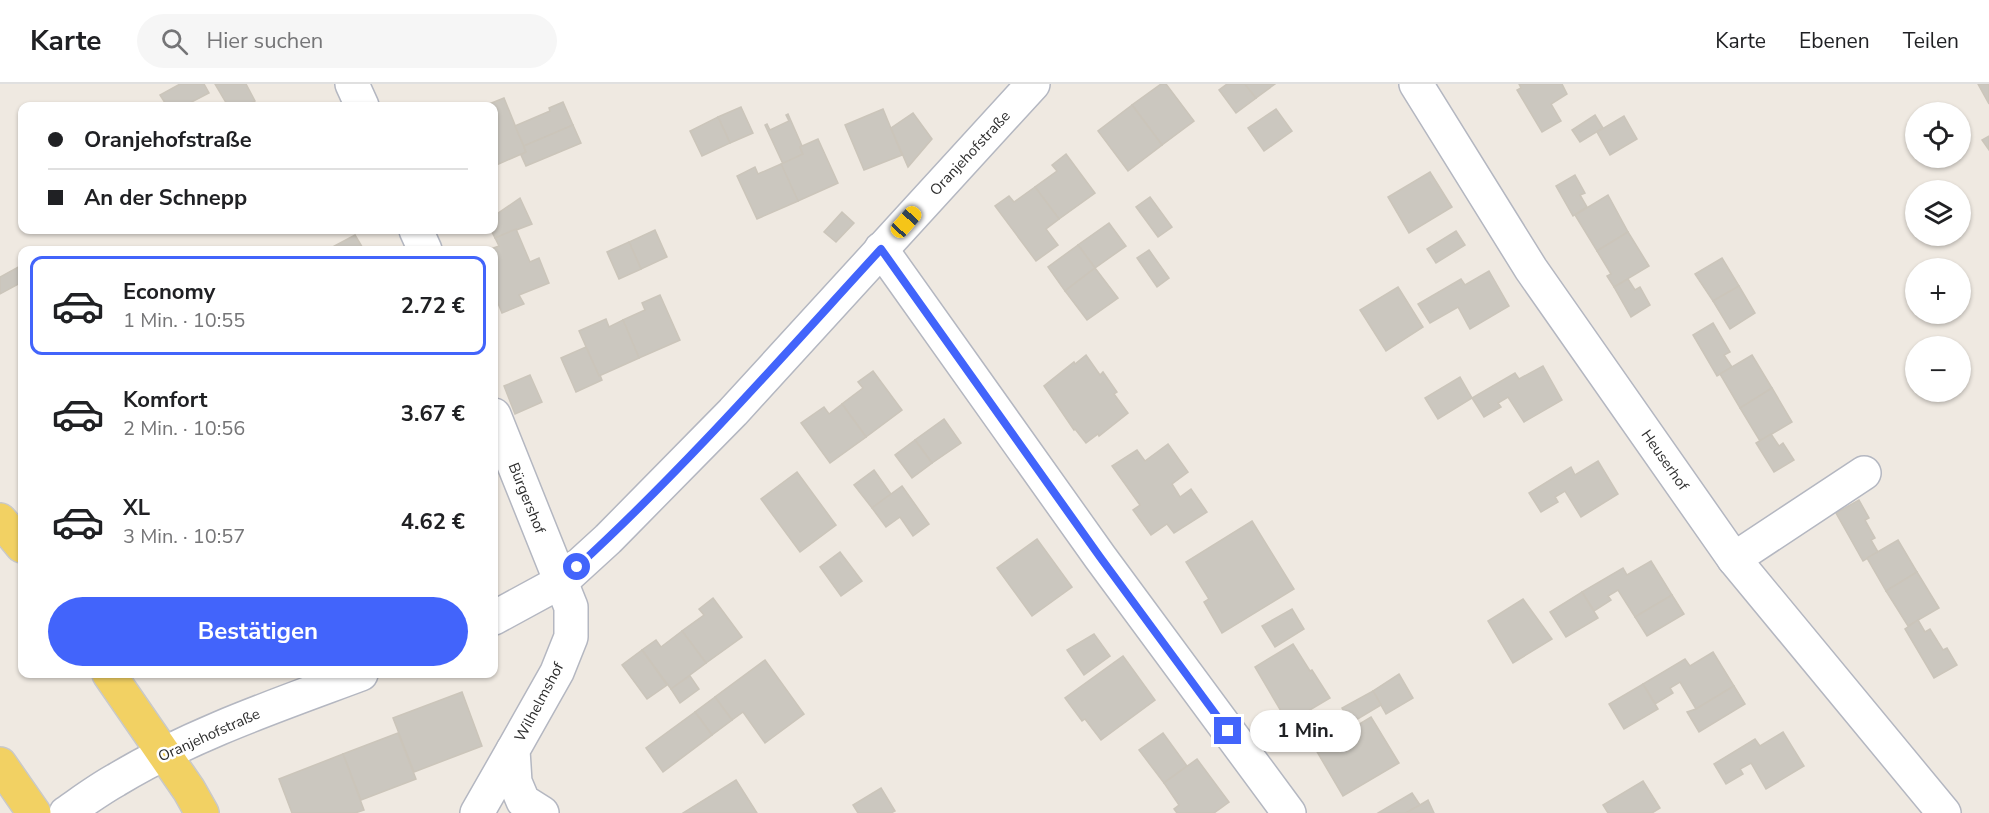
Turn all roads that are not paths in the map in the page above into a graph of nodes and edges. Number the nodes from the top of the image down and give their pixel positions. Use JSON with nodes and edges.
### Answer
{"nodes":[{"id":1,"x":352,"y":84,"type":"edge"},
{"id":2,"x":1033,"y":84,"type":"edge"},
{"id":3,"x":1416,"y":84,"type":"edge"},
{"id":4,"x":360,"y":102,"type":"edge"},
{"id":5,"x":881,"y":249,"type":"junction"},
{"id":6,"x":498,"y":425,"type":"edge"},
{"id":7,"x":1864,"y":473,"type":"dead end"},
{"id":8,"x":0,"y":520,"type":"edge"},
{"id":9,"x":18,"y":541,"type":"edge"},
{"id":10,"x":1734,"y":560,"type":"junction"},
{"id":11,"x":562,"y":581,"type":"junction"},
{"id":12,"x":498,"y":616,"type":"edge"},
{"id":13,"x":112,"y":678,"type":"edge"},
{"id":14,"x":351,"y":678,"type":"edge"},
{"id":15,"x":513,"y":750,"type":"junction"},
{"id":16,"x":164,"y":755,"type":"junction"},
{"id":17,"x":0,"y":764,"type":"edge"},
{"id":18,"x":34,"y":813,"type":"edge"},
{"id":19,"x":66,"y":813,"type":"edge"},
{"id":20,"x":202,"y":813,"type":"edge"},
{"id":21,"x":477,"y":813,"type":"edge"},
{"id":22,"x":542,"y":813,"type":"edge"},
{"id":23,"x":1289,"y":813,"type":"edge"},
{"id":24,"x":1944,"y":813,"type":"edge"}],
"edges":[{"from":1,"to":4,"type":"street"},
{"from":2,"to":5,"type":"street","name":"Oranjehofstraße"},
{"from":3,"to":10,"type":"street","name":"Heuserhof"},
{"from":5,"to":11,"type":"street","name":"Oranjehofstraße"},
{"from":5,"to":23,"type":"street"},
{"from":6,"to":11,"type":"street","name":"Bürgershof"},
{"from":7,"to":10,"type":"street"},
{"from":8,"to":9,"type":"main road"},
{"from":10,"to":24,"type":"street","name":"Heuserhof"},
{"from":11,"to":12,"type":"street","name":"Oranjehofstraße"},
{"from":11,"to":15,"type":"street","name":"Wilhelmshof"},
{"from":13,"to":16,"type":"main road"},
{"from":14,"to":16,"type":"street","name":"Oranjehofstraße"},
{"from":15,"to":21,"type":"street"},
{"from":15,"to":22,"type":"street","name":"Wilhelmshof"},
{"from":16,"to":19,"type":"street","name":"Oranjehofstraße"},
{"from":16,"to":20,"type":"main road"},
{"from":17,"to":18,"type":"main road"}]}
